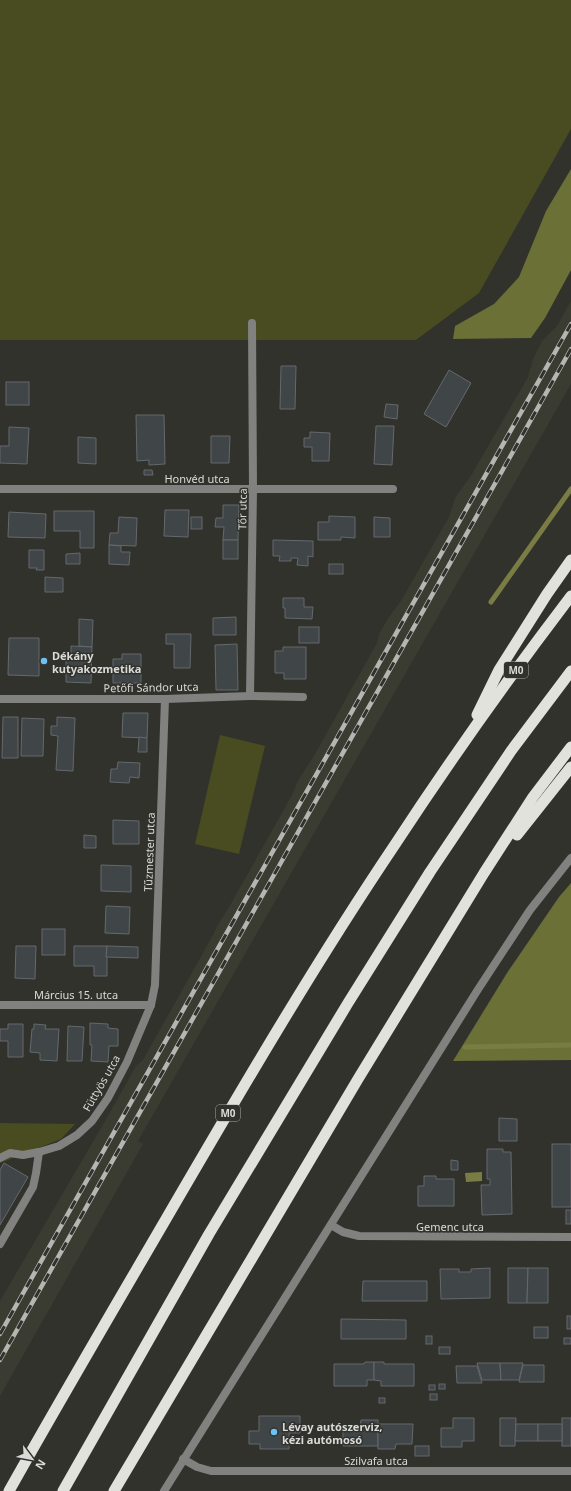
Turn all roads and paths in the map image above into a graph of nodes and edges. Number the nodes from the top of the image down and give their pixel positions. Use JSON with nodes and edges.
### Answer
{"nodes":[{"id":1,"x":252,"y":323,"type":"dead end"},
{"id":2,"x":253,"y":489,"type":"junction"},
{"id":3,"x":393,"y":489,"type":"dead end"},
{"id":4,"x":0,"y":490,"type":"edge"},
{"id":5,"x":571,"y":560,"type":"edge"},
{"id":6,"x":571,"y":596,"type":"edge"},
{"id":7,"x":571,"y":671,"type":"edge"},
{"id":8,"x":250,"y":696,"type":"junction"},
{"id":9,"x":303,"y":697,"type":"dead end"},
{"id":10,"x":0,"y":699,"type":"edge"},
{"id":11,"x":165,"y":699,"type":"junction"},
{"id":12,"x":462,"y":745,"type":"junction"},
{"id":13,"x":571,"y":747,"type":"edge"},
{"id":14,"x":571,"y":766,"type":"edge"},
{"id":15,"x":571,"y":858,"type":"edge"},
{"id":16,"x":484,"y":874,"type":"junction"},
{"id":17,"x":0,"y":1005,"type":"edge"},
{"id":18,"x":151,"y":1005,"type":"junction"},
{"id":19,"x":39,"y":1152,"type":"junction"},
{"id":20,"x":0,"y":1158,"type":"edge"},
{"id":21,"x":330,"y":1225,"type":"junction"},
{"id":22,"x":571,"y":1237,"type":"edge"},
{"id":23,"x":0,"y":1244,"type":"edge"},
{"id":24,"x":183,"y":1459,"type":"junction"},
{"id":25,"x":571,"y":1470,"type":"edge"},
{"id":26,"x":9,"y":1491,"type":"edge"},
{"id":27,"x":63,"y":1491,"type":"edge"},
{"id":28,"x":114,"y":1491,"type":"edge"},
{"id":29,"x":164,"y":1491,"type":"edge"}],
"edges":[{"from":1,"to":2,"type":"street","name":"Tőr utca"},
{"from":2,"to":3,"type":"street","name":"Honvéd utca"},
{"from":2,"to":4,"type":"street","name":"Honvéd utca"},
{"from":2,"to":8,"type":"street","name":"Tőr utca"},
{"from":5,"to":12,"type":"highway"},
{"from":6,"to":12,"type":"highway","number":"M0"},
{"from":7,"to":27,"type":"highway"},
{"from":8,"to":9,"type":"street","name":"Petőfi Sándor utca"},
{"from":8,"to":11,"type":"street","name":"Petőfi Sándor utca"},
{"from":10,"to":11,"type":"street","name":"Petőfi Sándor utca"},
{"from":11,"to":18,"type":"street","name":"Tűzmester utca"},
{"from":12,"to":26,"type":"highway","number":"M0"},
{"from":13,"to":16,"type":"highway"},
{"from":14,"to":16,"type":"highway"},
{"from":15,"to":21,"type":"street"},
{"from":16,"to":28,"type":"highway"},
{"from":17,"to":18,"type":"street","name":"Március 15. utca"},
{"from":18,"to":19,"type":"street","name":"Füttyös utca"},
{"from":19,"to":20,"type":"street","name":"Füttyös utca"},
{"from":19,"to":23,"type":"street"},
{"from":21,"to":22,"type":"street","name":"Gemenc utca"},
{"from":21,"to":24,"type":"street"},
{"from":24,"to":25,"type":"street","name":"Szilvafa utca"},
{"from":24,"to":29,"type":"street"}]}
